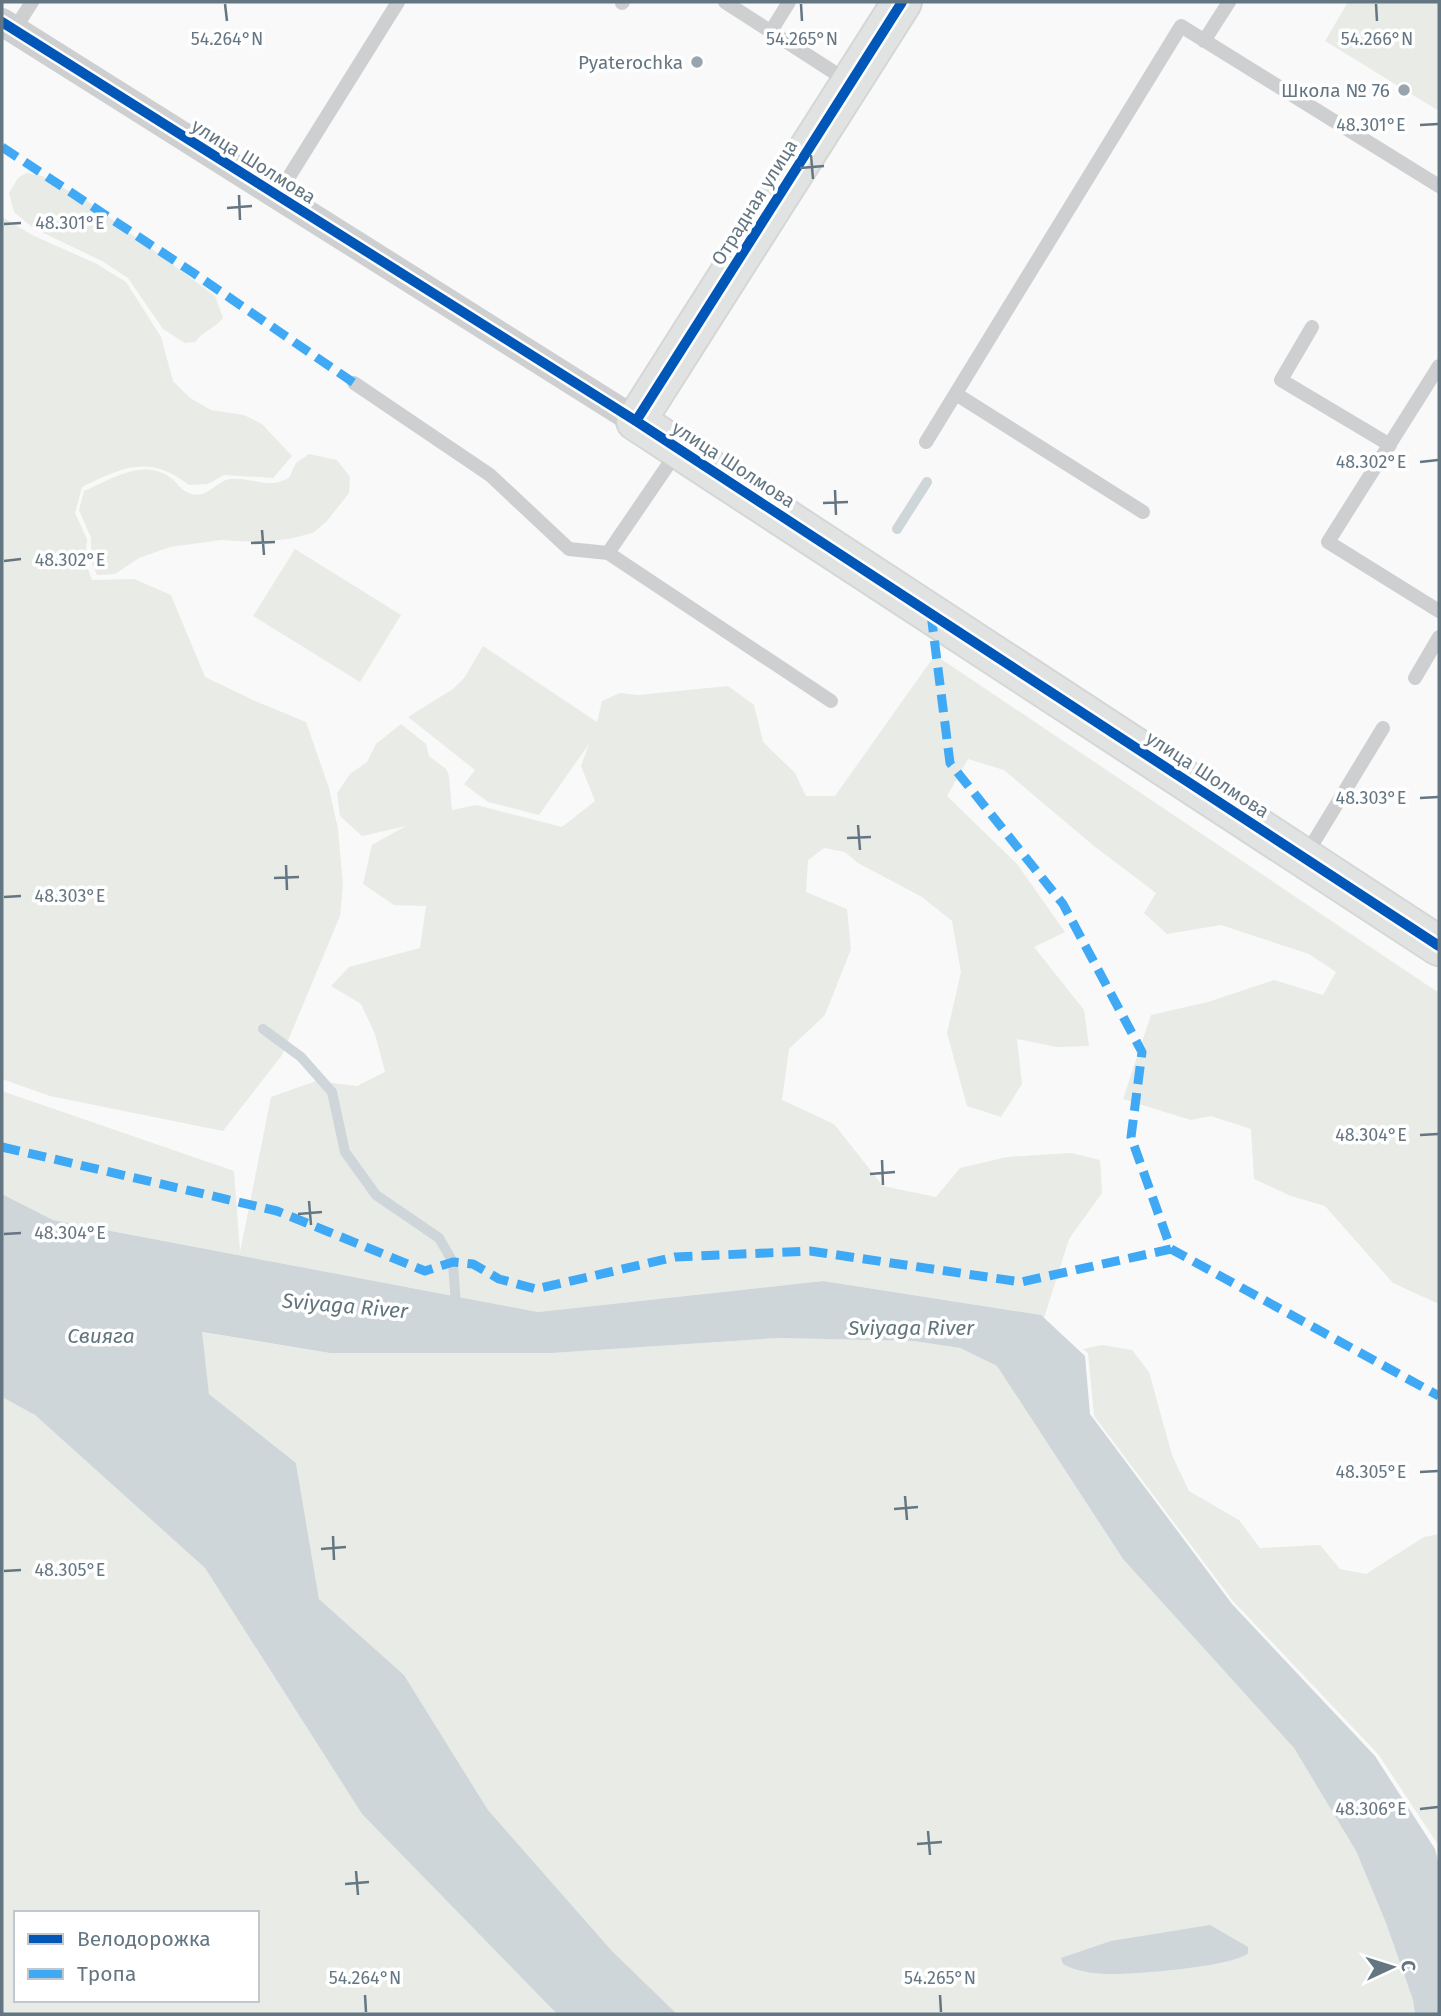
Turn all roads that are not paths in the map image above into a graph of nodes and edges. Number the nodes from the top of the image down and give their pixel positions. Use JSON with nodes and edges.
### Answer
{"nodes":[{"id":1,"x":32,"y":2,"type":"edge"},
{"id":2,"x":398,"y":2,"type":"edge"},
{"id":3,"x":725,"y":2,"type":"edge"},
{"id":4,"x":789,"y":2,"type":"edge"},
{"id":5,"x":902,"y":2,"type":"edge"},
{"id":6,"x":1229,"y":2,"type":"edge"},
{"id":7,"x":8,"y":26,"type":"edge"},
{"id":8,"x":771,"y":31,"type":"junction"},
{"id":9,"x":1204,"y":40,"type":"junction"},
{"id":10,"x":850,"y":82,"type":"junction"},
{"id":11,"x":1439,"y":186,"type":"edge"},
{"id":12,"x":277,"y":196,"type":"junction"},
{"id":13,"x":1312,"y":327,"type":"dead end"},
{"id":14,"x":1439,"y":366,"type":"edge"},
{"id":15,"x":354,"y":383,"type":"dead end"},
{"id":16,"x":956,"y":394,"type":"junction"},
{"id":17,"x":636,"y":421,"type":"junction"},
{"id":18,"x":926,"y":442,"type":"dead end"},
{"id":19,"x":1390,"y":445,"type":"junction"},
{"id":20,"x":679,"y":449,"type":"junction"},
{"id":21,"x":1143,"y":512,"type":"dead end"},
{"id":22,"x":608,"y":553,"type":"junction"},
{"id":23,"x":1439,"y":611,"type":"edge"},
{"id":24,"x":1439,"y":636,"type":"edge"},
{"id":25,"x":1415,"y":678,"type":"dead end"},
{"id":26,"x":831,"y":701,"type":"dead end"},
{"id":27,"x":1384,"y":728,"type":"dead end"},
{"id":28,"x":1304,"y":858,"type":"junction"},
{"id":29,"x":1439,"y":946,"type":"edge"}],
"edges":[{"from":1,"to":7,"type":"lane"},
{"from":2,"to":12,"type":"lane"},
{"from":3,"to":8,"type":"lane"},
{"from":4,"to":8,"type":"lane"},
{"from":5,"to":10,"type":"street","name":"Отрадная улица"},
{"from":6,"to":9,"type":"lane"},
{"from":7,"to":12,"type":"street","name":"улица Шолмова"},
{"from":8,"to":10,"type":"lane"},
{"from":9,"to":11,"type":"lane"},
{"from":9,"to":16,"type":"lane"},
{"from":10,"to":17,"type":"street","name":"Отрадная улица"},
{"from":12,"to":17,"type":"street","name":"улица Шолмова"},
{"from":13,"to":19,"type":"lane"},
{"from":14,"to":19,"type":"lane"},
{"from":15,"to":22,"type":"lane"},
{"from":16,"to":18,"type":"lane"},
{"from":16,"to":21,"type":"lane"},
{"from":17,"to":20,"type":"street","name":"улица Шолмова"},
{"from":19,"to":23,"type":"lane"},
{"from":20,"to":22,"type":"lane"},
{"from":20,"to":28,"type":"street","name":"улица Шолмова"},
{"from":22,"to":26,"type":"lane"},
{"from":24,"to":25,"type":"lane"},
{"from":27,"to":28,"type":"lane"},
{"from":28,"to":29,"type":"street","name":"улица Шолмова"}]}
